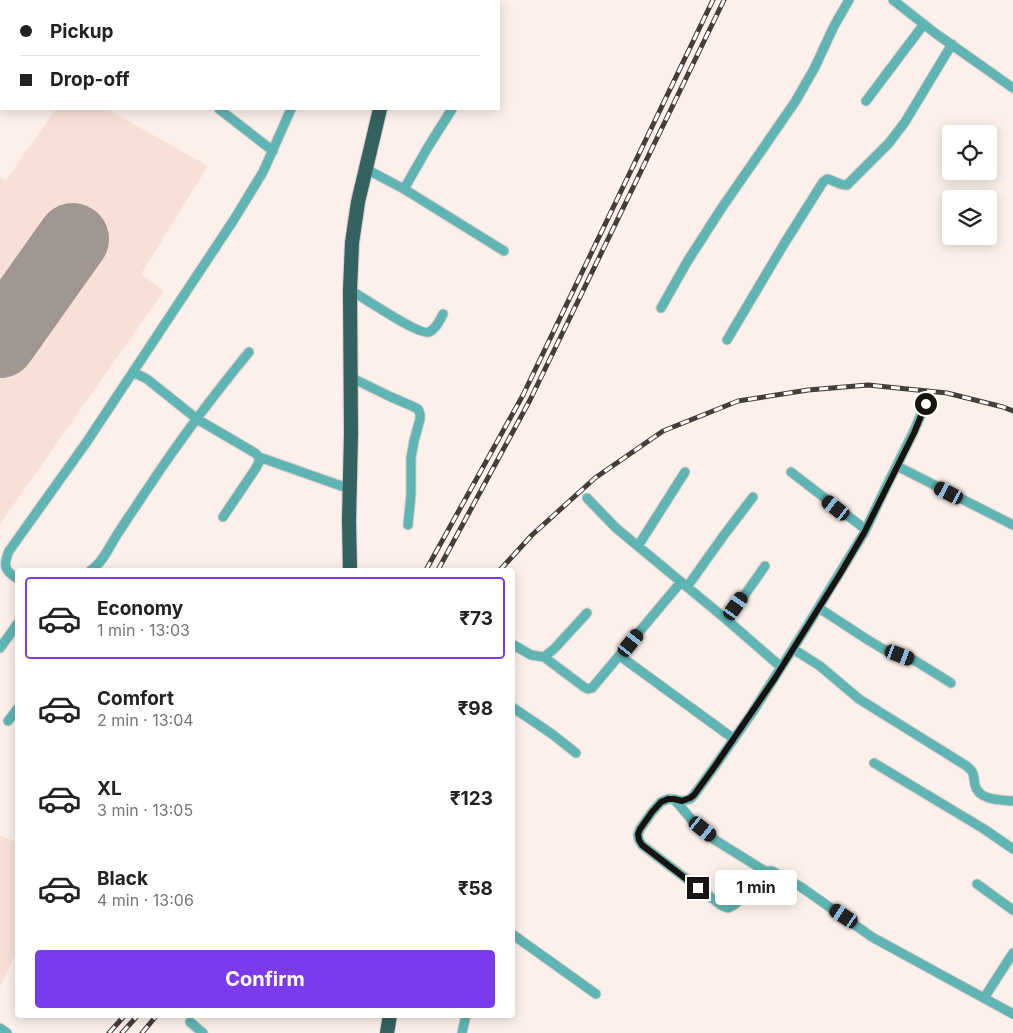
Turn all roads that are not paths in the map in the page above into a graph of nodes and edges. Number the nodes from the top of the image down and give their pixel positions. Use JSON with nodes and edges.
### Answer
{"nodes":[{"id":1,"x":849,"y":0,"type":"edge"},
{"id":2,"x":894,"y":0,"type":"edge"},
{"id":3,"x":924,"y":24,"type":"junction"},
{"id":4,"x":952,"y":44,"type":"junction"},
{"id":5,"x":1013,"y":88,"type":"edge"},
{"id":6,"x":866,"y":101,"type":"dead end"},
{"id":7,"x":220,"y":110,"type":"edge"},
{"id":8,"x":291,"y":110,"type":"edge"},
{"id":9,"x":380,"y":110,"type":"edge"},
{"id":10,"x":451,"y":110,"type":"edge"},
{"id":11,"x":273,"y":151,"type":"junction"},
{"id":12,"x":366,"y":169,"type":"junction"},
{"id":13,"x":404,"y":189,"type":"junction"},
{"id":14,"x":504,"y":251,"type":"dead end"},
{"id":15,"x":350,"y":290,"type":"junction"},
{"id":16,"x":661,"y":308,"type":"dead end"},
{"id":17,"x":444,"y":314,"type":"dead end"},
{"id":18,"x":727,"y":340,"type":"dead end"},
{"id":19,"x":249,"y":352,"type":"dead end"},
{"id":20,"x":133,"y":372,"type":"junction"},
{"id":21,"x":350,"y":377,"type":"junction"},
{"id":22,"x":926,"y":404,"type":"dead end"},
{"id":23,"x":197,"y":420,"type":"junction"},
{"id":24,"x":259,"y":457,"type":"junction"},
{"id":25,"x":897,"y":466,"type":"junction"},
{"id":26,"x":685,"y":472,"type":"dead end"},
{"id":27,"x":791,"y":472,"type":"dead end"},
{"id":28,"x":350,"y":489,"type":"junction"},
{"id":29,"x":753,"y":497,"type":"dead end"},
{"id":30,"x":587,"y":498,"type":"dead end"},
{"id":31,"x":223,"y":516,"type":"dead end"},
{"id":32,"x":408,"y":525,"type":"dead end"},
{"id":33,"x":1013,"y":525,"type":"edge"},
{"id":34,"x":865,"y":529,"type":"junction"},
{"id":35,"x":638,"y":546,"type":"junction"},
{"id":36,"x":765,"y":566,"type":"dead end"},
{"id":37,"x":94,"y":568,"type":"edge"},
{"id":38,"x":350,"y":568,"type":"edge"},
{"id":39,"x":15,"y":577,"type":"edge"},
{"id":40,"x":684,"y":584,"type":"junction"},
{"id":41,"x":819,"y":608,"type":"junction"},
{"id":42,"x":587,"y":613,"type":"dead end"},
{"id":43,"x":727,"y":620,"type":"junction"},
{"id":44,"x":15,"y":627,"type":"edge"},
{"id":45,"x":515,"y":646,"type":"edge"},
{"id":46,"x":0,"y":648,"type":"edge"},
{"id":47,"x":793,"y":649,"type":"junction"},
{"id":48,"x":620,"y":656,"type":"junction"},
{"id":49,"x":544,"y":657,"type":"junction"},
{"id":50,"x":781,"y":668,"type":"junction"},
{"id":51,"x":951,"y":684,"type":"dead end"},
{"id":52,"x":515,"y":709,"type":"edge"},
{"id":53,"x":15,"y":712,"type":"edge"},
{"id":54,"x":8,"y":721,"type":"dead end"},
{"id":55,"x":734,"y":739,"type":"junction"},
{"id":56,"x":576,"y":753,"type":"dead end"},
{"id":57,"x":874,"y":763,"type":"dead end"},
{"id":58,"x":674,"y":799,"type":"junction"},
{"id":59,"x":1013,"y":801,"type":"edge"},
{"id":60,"x":1013,"y":849,"type":"edge"},
{"id":61,"x":765,"y":871,"type":"junction"},
{"id":62,"x":977,"y":884,"type":"dead end"},
{"id":63,"x":1013,"y":910,"type":"edge"},
{"id":64,"x":515,"y":936,"type":"edge"},
{"id":65,"x":1013,"y":953,"type":"edge"},
{"id":66,"x":596,"y":994,"type":"dead end"},
{"id":67,"x":984,"y":998,"type":"junction"},
{"id":68,"x":1013,"y":1014,"type":"edge"},
{"id":69,"x":390,"y":1018,"type":"edge"},
{"id":70,"x":465,"y":1018,"type":"edge"},
{"id":71,"x":190,"y":1022,"type":"dead end"},
{"id":72,"x":0,"y":1028,"type":"edge"},
{"id":73,"x":7,"y":1033,"type":"edge"},
{"id":74,"x":202,"y":1033,"type":"edge"},
{"id":75,"x":387,"y":1033,"type":"edge"},
{"id":76,"x":462,"y":1033,"type":"edge"}],
"edges":[{"from":1,"to":16,"type":"street"},
{"from":2,"to":3,"type":"street"},
{"from":3,"to":4,"type":"street"},
{"from":3,"to":6,"type":"street"},
{"from":4,"to":5,"type":"street"},
{"from":4,"to":18,"type":"street"},
{"from":7,"to":11,"type":"street"},
{"from":8,"to":11,"type":"street"},
{"from":9,"to":12,"type":"highway"},
{"from":10,"to":13,"type":"street"},
{"from":11,"to":20,"type":"street"},
{"from":12,"to":13,"type":"street"},
{"from":12,"to":15,"type":"highway"},
{"from":13,"to":14,"type":"street"},
{"from":15,"to":17,"type":"street"},
{"from":15,"to":21,"type":"highway"},
{"from":19,"to":23,"type":"street"},
{"from":20,"to":23,"type":"street"},
{"from":20,"to":39,"type":"street"},
{"from":21,"to":28,"type":"highway"},
{"from":21,"to":32,"type":"street"},
{"from":22,"to":25,"type":"street"},
{"from":23,"to":24,"type":"street"},
{"from":23,"to":37,"type":"street"},
{"from":24,"to":28,"type":"street"},
{"from":24,"to":31,"type":"street"},
{"from":25,"to":33,"type":"street"},
{"from":25,"to":34,"type":"street"},
{"from":26,"to":35,"type":"street"},
{"from":27,"to":34,"type":"street"},
{"from":28,"to":38,"type":"highway"},
{"from":29,"to":40,"type":"street"},
{"from":30,"to":35,"type":"street"},
{"from":34,"to":41,"type":"street"},
{"from":35,"to":40,"type":"street"},
{"from":36,"to":43,"type":"street"},
{"from":40,"to":43,"type":"street"},
{"from":40,"to":48,"type":"street"},
{"from":41,"to":47,"type":"street"},
{"from":41,"to":51,"type":"street"},
{"from":42,"to":49,"type":"street"},
{"from":43,"to":50,"type":"street"},
{"from":44,"to":46,"type":"street"},
{"from":45,"to":49,"type":"street"},
{"from":47,"to":50,"type":"street"},
{"from":47,"to":59,"type":"street"},
{"from":48,"to":49,"type":"street"},
{"from":48,"to":55,"type":"street"},
{"from":50,"to":55,"type":"street"},
{"from":52,"to":56,"type":"street"},
{"from":53,"to":54,"type":"street"},
{"from":55,"to":58,"type":"street"},
{"from":57,"to":60,"type":"street"},
{"from":58,"to":61,"type":"street"},
{"from":58,"to":61,"type":"street"},
{"from":61,"to":67,"type":"street"},
{"from":62,"to":63,"type":"street"},
{"from":64,"to":66,"type":"street"},
{"from":65,"to":67,"type":"street"},
{"from":67,"to":68,"type":"street"},
{"from":69,"to":75,"type":"highway"},
{"from":70,"to":76,"type":"street"},
{"from":71,"to":74,"type":"street"},
{"from":72,"to":73,"type":"street"}]}
